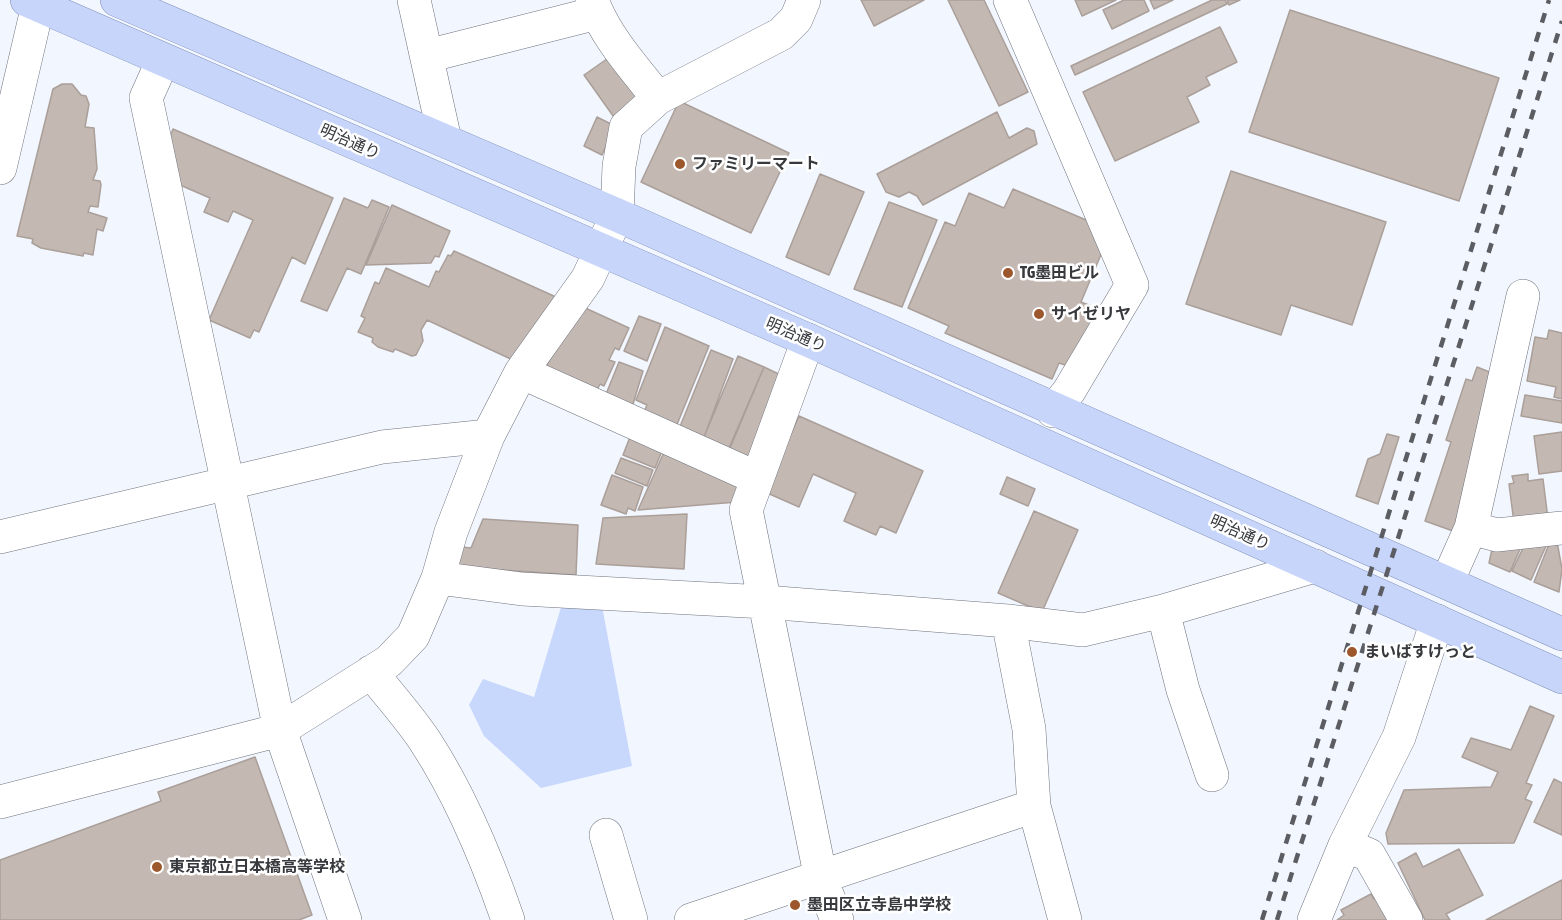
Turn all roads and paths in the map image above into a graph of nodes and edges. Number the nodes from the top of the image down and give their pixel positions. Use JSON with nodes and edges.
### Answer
{"nodes":[{"id":1,"x":117,"y":0,"type":"edge"},
{"id":2,"x":414,"y":0,"type":"edge"},
{"id":3,"x":804,"y":0,"type":"edge"},
{"id":4,"x":1010,"y":0,"type":"edge"},
{"id":5,"x":35,"y":2,"type":"edge"},
{"id":6,"x":595,"y":7,"type":"edge"},
{"id":7,"x":428,"y":56,"type":"junction"},
{"id":8,"x":163,"y":60,"type":"junction"},
{"id":9,"x":658,"y":98,"type":"junction"},
{"id":10,"x":445,"y":140,"type":"junction"},
{"id":11,"x":0,"y":168,"type":"edge"},
{"id":12,"x":617,"y":215,"type":"junction"},
{"id":13,"x":601,"y":252,"type":"junction"},
{"id":14,"x":1523,"y":296,"type":"dead end"},
{"id":15,"x":808,"y":340,"type":"junction"},
{"id":16,"x":520,"y":372,"type":"junction"},
{"id":17,"x":1053,"y":411,"type":"junction"},
{"id":18,"x":488,"y":436,"type":"junction"},
{"id":19,"x":757,"y":478,"type":"junction"},
{"id":20,"x":227,"y":482,"type":"junction"},
{"id":21,"x":1471,"y":528,"type":"junction"},
{"id":22,"x":1562,"y":528,"type":"edge"},
{"id":23,"x":0,"y":537,"type":"edge"},
{"id":24,"x":1315,"y":566,"type":"junction"},
{"id":25,"x":438,"y":578,"type":"junction"},
{"id":26,"x":1447,"y":582,"type":"junction"},
{"id":27,"x":765,"y":602,"type":"junction"},
{"id":28,"x":1163,"y":611,"type":"junction"},
{"id":29,"x":1008,"y":621,"type":"junction"},
{"id":30,"x":1437,"y":621,"type":"junction"},
{"id":31,"x":1562,"y":634,"type":"edge"},
{"id":32,"x":371,"y":672,"type":"junction"},
{"id":33,"x":1562,"y":677,"type":"edge"},
{"id":34,"x":280,"y":730,"type":"junction"},
{"id":35,"x":1212,"y":775,"type":"dead end"},
{"id":36,"x":0,"y":802,"type":"edge"},
{"id":37,"x":1034,"y":806,"type":"junction"},
{"id":38,"x":606,"y":835,"type":"dead end"},
{"id":39,"x":1345,"y":845,"type":"junction"},
{"id":40,"x":821,"y":879,"type":"junction"},
{"id":41,"x":345,"y":920,"type":"edge"},
{"id":42,"x":508,"y":920,"type":"edge"},
{"id":43,"x":631,"y":920,"type":"edge"},
{"id":44,"x":691,"y":920,"type":"edge"},
{"id":45,"x":837,"y":920,"type":"edge"},
{"id":46,"x":1065,"y":920,"type":"edge"},
{"id":47,"x":1314,"y":920,"type":"edge"},
{"id":48,"x":1406,"y":920,"type":"edge"}],
"edges":[{"from":1,"to":10,"type":"main road"},
{"from":2,"to":7,"type":"street"},
{"from":3,"to":9,"type":"street"},
{"from":4,"to":17,"type":"street"},
{"from":5,"to":8,"type":"main road","name":"明治通り"},
{"from":5,"to":11,"type":"street"},
{"from":6,"to":7,"type":"street"},
{"from":6,"to":9,"type":"street"},
{"from":7,"to":10,"type":"street"},
{"from":8,"to":13,"type":"main road","name":"明治通り"},
{"from":8,"to":20,"type":"street"},
{"from":9,"to":12,"type":"street"},
{"from":10,"to":12,"type":"main road"},
{"from":12,"to":13,"type":"street"},
{"from":12,"to":17,"type":"main road"},
{"from":13,"to":15,"type":"main road","name":"明治通り"},
{"from":13,"to":16,"type":"street"},
{"from":14,"to":21,"type":"street"},
{"from":15,"to":19,"type":"street"},
{"from":15,"to":24,"type":"main road","name":"明治通り"},
{"from":16,"to":18,"type":"street"},
{"from":16,"to":19,"type":"street"},
{"from":17,"to":26,"type":"main road"},
{"from":18,"to":20,"type":"street"},
{"from":18,"to":25,"type":"street"},
{"from":19,"to":27,"type":"street"},
{"from":20,"to":23,"type":"street"},
{"from":20,"to":34,"type":"street"},
{"from":21,"to":22,"type":"street"},
{"from":21,"to":26,"type":"street"},
{"from":24,"to":28,"type":"street"},
{"from":24,"to":30,"type":"main road","name":"明治通り"},
{"from":25,"to":27,"type":"street"},
{"from":25,"to":32,"type":"street"},
{"from":26,"to":31,"type":"main road"},
{"from":27,"to":29,"type":"street"},
{"from":27,"to":40,"type":"street"},
{"from":28,"to":29,"type":"street"},
{"from":28,"to":35,"type":"street"},
{"from":29,"to":37,"type":"street"},
{"from":30,"to":33,"type":"main road","name":"明治通り"},
{"from":30,"to":39,"type":"street"},
{"from":32,"to":34,"type":"street"},
{"from":32,"to":42,"type":"street"},
{"from":34,"to":36,"type":"street"},
{"from":34,"to":41,"type":"street"},
{"from":37,"to":40,"type":"street"},
{"from":37,"to":46,"type":"street"},
{"from":38,"to":43,"type":"street"},
{"from":39,"to":47,"type":"street"},
{"from":39,"to":48,"type":"street"},
{"from":40,"to":44,"type":"street"},
{"from":40,"to":45,"type":"street"}]}
